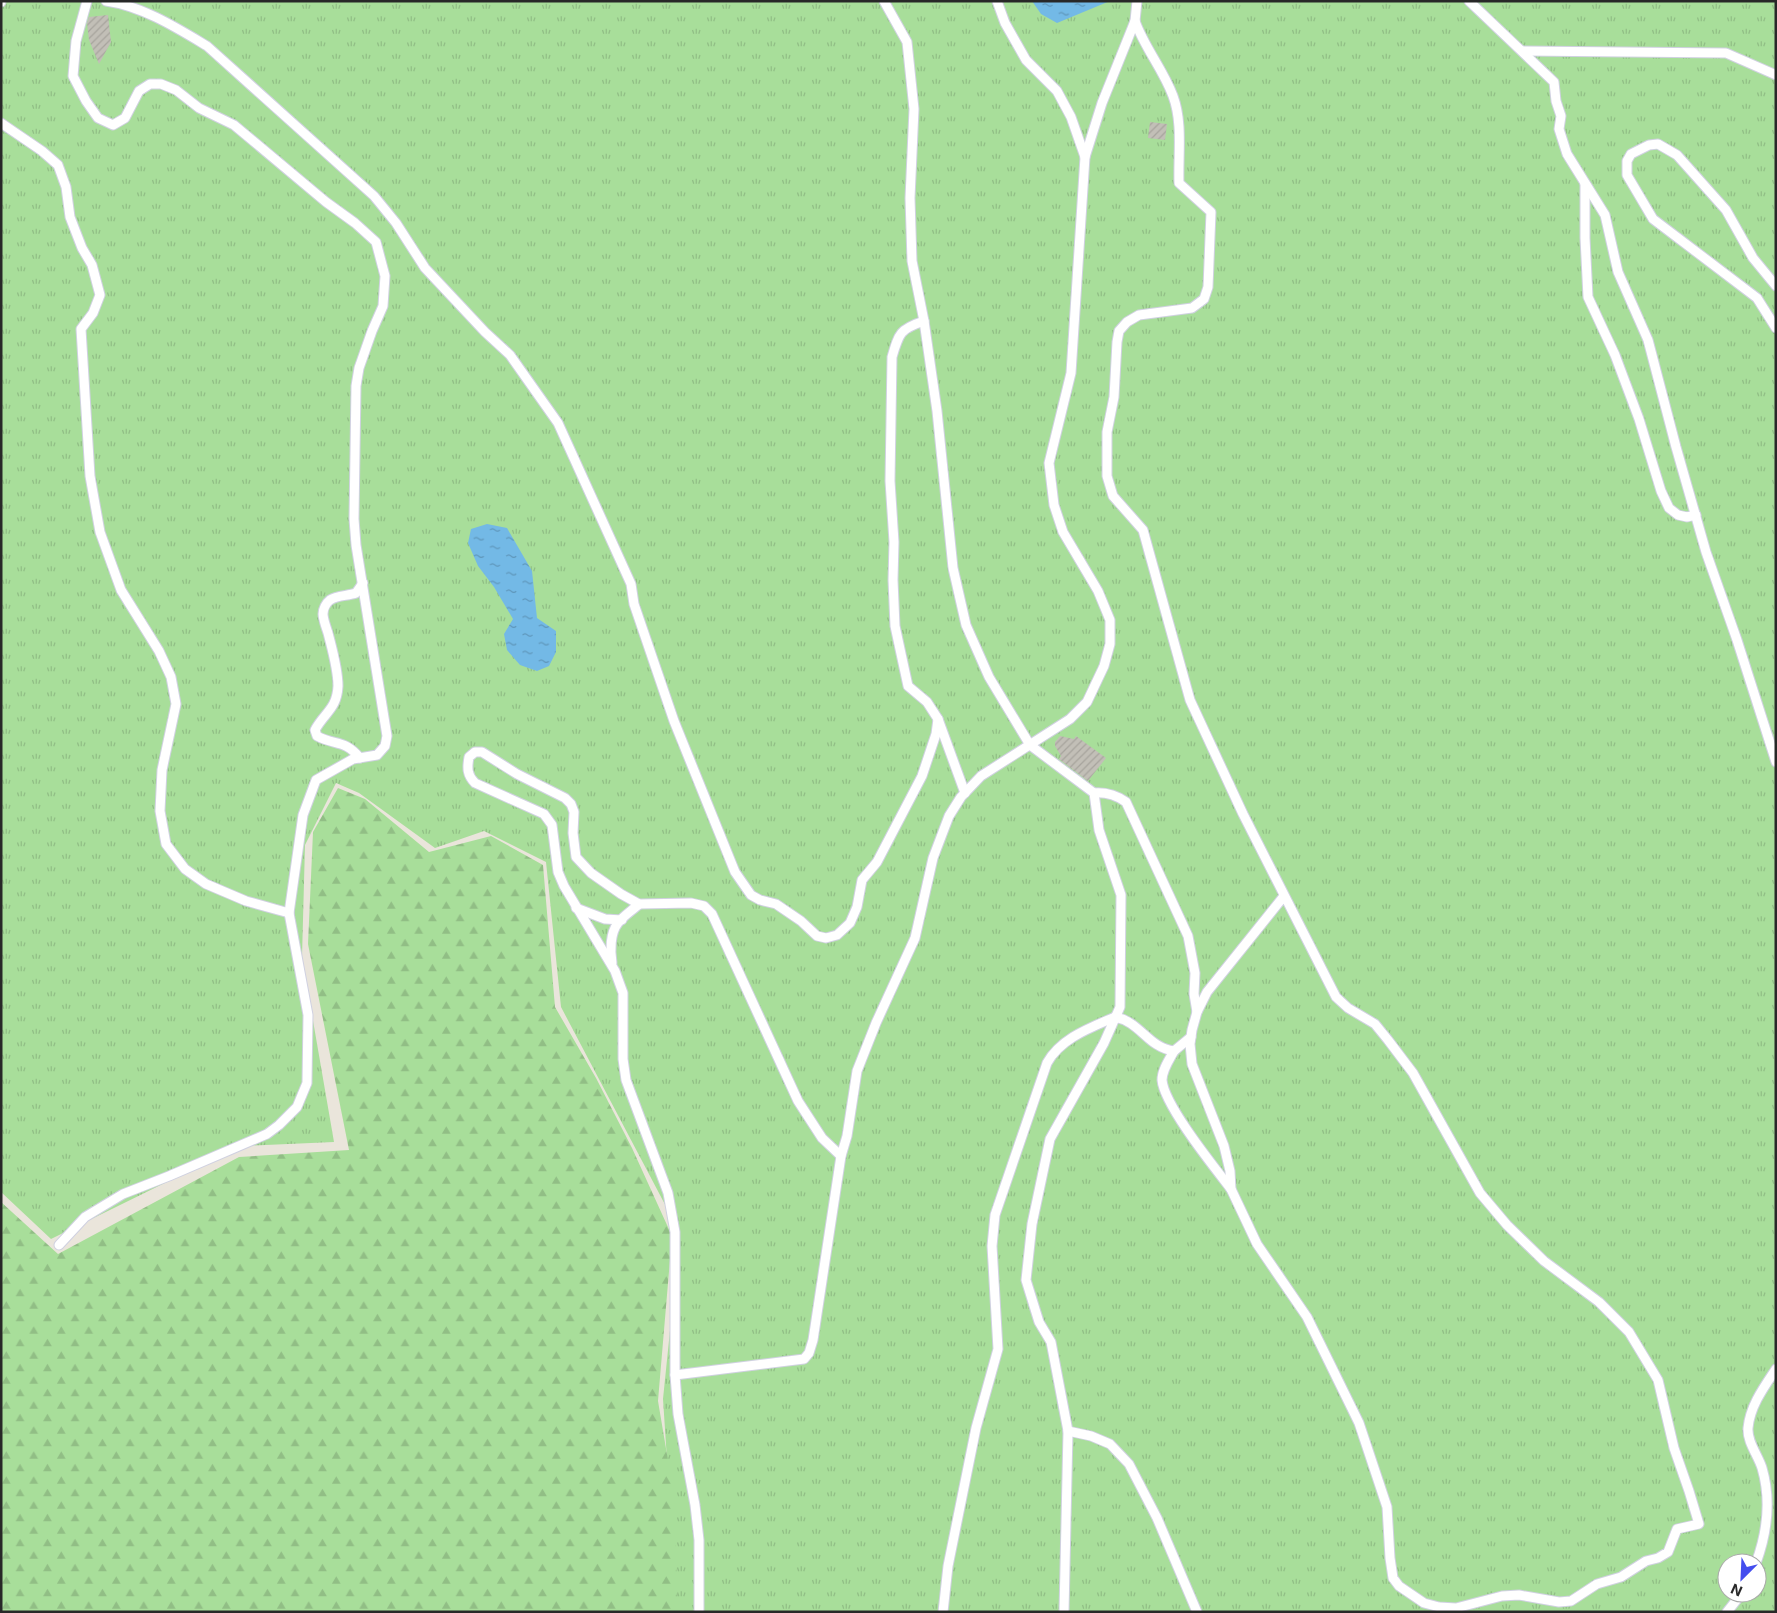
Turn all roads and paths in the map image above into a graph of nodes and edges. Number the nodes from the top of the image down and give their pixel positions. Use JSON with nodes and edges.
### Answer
{"nodes":[{"id":1,"x":87,"y":1,"type":"edge"},
{"id":2,"x":106,"y":1,"type":"edge"},
{"id":3,"x":884,"y":1,"type":"edge"},
{"id":4,"x":997,"y":1,"type":"edge"},
{"id":5,"x":1137,"y":1,"type":"edge"},
{"id":6,"x":1469,"y":1,"type":"edge"},
{"id":7,"x":1134,"y":21,"type":"junction"},
{"id":8,"x":1523,"y":51,"type":"junction"},
{"id":9,"x":1776,"y":75,"type":"edge"},
{"id":10,"x":1,"y":122,"type":"edge"},
{"id":11,"x":1085,"y":157,"type":"junction"},
{"id":12,"x":1585,"y":184,"type":"junction"},
{"id":13,"x":1776,"y":286,"type":"edge"},
{"id":14,"x":924,"y":321,"type":"junction"},
{"id":15,"x":1776,"y":328,"type":"edge"},
{"id":16,"x":1696,"y":515,"type":"junction"},
{"id":17,"x":362,"y":583,"type":"junction"},
{"id":18,"x":938,"y":719,"type":"junction"},
{"id":19,"x":1030,"y":745,"type":"junction"},
{"id":20,"x":360,"y":758,"type":"junction"},
{"id":21,"x":1776,"y":762,"type":"edge"},
{"id":22,"x":965,"y":792,"type":"junction"},
{"id":23,"x":1094,"y":793,"type":"junction"},
{"id":24,"x":1284,"y":896,"type":"junction"},
{"id":25,"x":639,"y":904,"type":"junction"},
{"id":26,"x":576,"y":908,"type":"junction"},
{"id":27,"x":289,"y":913,"type":"junction"},
{"id":28,"x":622,"y":920,"type":"junction"},
{"id":29,"x":613,"y":968,"type":"junction"},
{"id":30,"x":1197,"y":1012,"type":"junction"},
{"id":31,"x":1115,"y":1017,"type":"junction"},
{"id":32,"x":1191,"y":1037,"type":"junction"},
{"id":33,"x":1174,"y":1051,"type":"junction"},
{"id":34,"x":841,"y":1156,"type":"junction"},
{"id":35,"x":1231,"y":1189,"type":"junction"},
{"id":36,"x":59,"y":1245,"type":"dead end"},
{"id":37,"x":1776,"y":1369,"type":"edge"},
{"id":38,"x":676,"y":1375,"type":"junction"},
{"id":39,"x":1068,"y":1431,"type":"junction"},
{"id":40,"x":1760,"y":1553,"type":"edge"},
{"id":41,"x":698,"y":1612,"type":"edge"},
{"id":42,"x":943,"y":1612,"type":"edge"},
{"id":43,"x":1064,"y":1612,"type":"edge"},
{"id":44,"x":1197,"y":1612,"type":"edge"}],
"edges":[{"from":1,"to":17,"type":"lane"},
{"from":2,"to":18,"type":"lane"},
{"from":3,"to":14,"type":"lane"},
{"from":4,"to":11,"type":"lane"},
{"from":5,"to":7,"type":"lane"},
{"from":6,"to":8,"type":"lane"},
{"from":7,"to":11,"type":"lane"},
{"from":7,"to":24,"type":"lane"},
{"from":8,"to":9,"type":"lane"},
{"from":8,"to":12,"type":"lane"},
{"from":10,"to":27,"type":"lane"},
{"from":11,"to":19,"type":"lane"},
{"from":12,"to":16,"type":"lane"},
{"from":12,"to":16,"type":"lane"},
{"from":13,"to":15,"type":"lane"},
{"from":14,"to":18,"type":"lane"},
{"from":14,"to":19,"type":"lane"},
{"from":16,"to":21,"type":"lane"},
{"from":17,"to":20,"type":"lane"},
{"from":17,"to":20,"type":"lane"},
{"from":18,"to":22,"type":"lane"},
{"from":19,"to":22,"type":"lane"},
{"from":19,"to":23,"type":"lane"},
{"from":20,"to":27,"type":"lane"},
{"from":22,"to":34,"type":"lane"},
{"from":23,"to":30,"type":"lane"},
{"from":23,"to":31,"type":"lane"},
{"from":24,"to":30,"type":"lane"},
{"from":24,"to":35,"type":"lane"},
{"from":25,"to":26,"type":"lane"},
{"from":25,"to":28,"type":"lane"},
{"from":25,"to":34,"type":"lane"},
{"from":26,"to":28,"type":"lane"},
{"from":26,"to":29,"type":"lane"},
{"from":27,"to":36,"type":"lane"},
{"from":28,"to":29,"type":"lane"},
{"from":29,"to":38,"type":"lane"},
{"from":30,"to":32,"type":"lane"},
{"from":31,"to":33,"type":"lane"},
{"from":31,"to":39,"type":"lane"},
{"from":31,"to":42,"type":"lane"},
{"from":32,"to":33,"type":"lane"},
{"from":32,"to":35,"type":"lane"},
{"from":33,"to":35,"type":"lane"},
{"from":34,"to":38,"type":"lane"},
{"from":37,"to":40,"type":"lane"},
{"from":38,"to":41,"type":"lane"},
{"from":39,"to":43,"type":"lane"},
{"from":39,"to":44,"type":"lane"}]}
